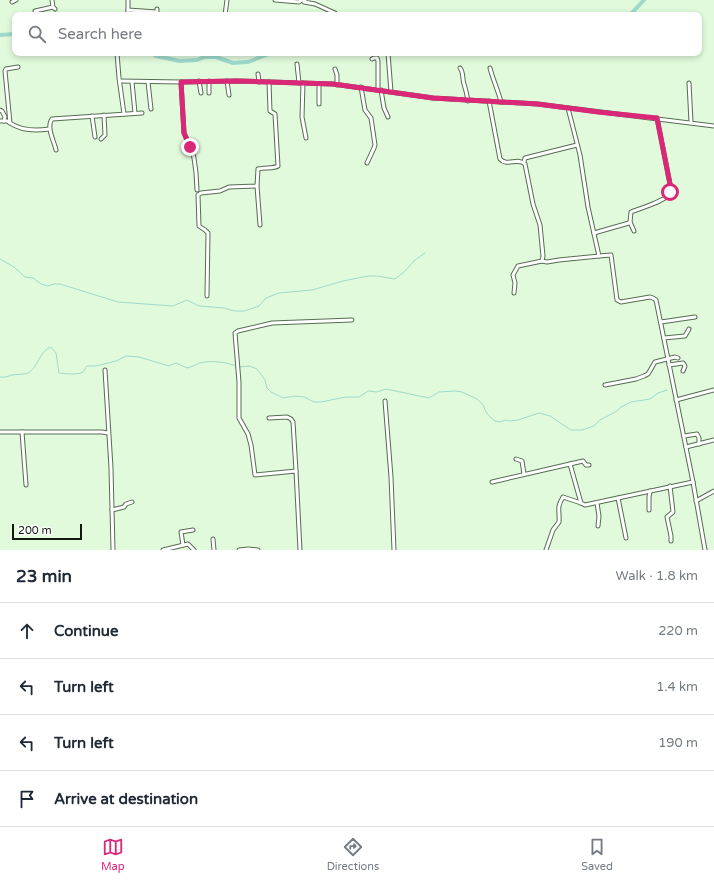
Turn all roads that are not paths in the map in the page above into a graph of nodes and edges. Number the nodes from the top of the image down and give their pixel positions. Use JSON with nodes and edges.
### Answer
{"nodes":[{"id":1,"x":16,"y":0,"type":"edge"},
{"id":2,"x":52,"y":0,"type":"edge"},
{"id":3,"x":128,"y":0,"type":"edge"},
{"id":4,"x":227,"y":0,"type":"edge"},
{"id":5,"x":275,"y":0,"type":"edge"},
{"id":6,"x":303,"y":0,"type":"edge"},
{"id":7,"x":12,"y":2,"type":"dead end"},
{"id":8,"x":157,"y":9,"type":"dead end"},
{"id":9,"x":128,"y":10,"type":"joint"},
{"id":10,"x":35,"y":11,"type":"dead end"},
{"id":11,"x":225,"y":12,"type":"edge"},
{"id":12,"x":333,"y":12,"type":"edge"},
{"id":13,"x":118,"y":56,"type":"edge"},
{"id":14,"x":388,"y":56,"type":"edge"},
{"id":15,"x":372,"y":59,"type":"dead end"},
{"id":16,"x":297,"y":64,"type":"dead end"},
{"id":17,"x":18,"y":67,"type":"dead end"},
{"id":18,"x":460,"y":68,"type":"dead end"},
{"id":19,"x":490,"y":68,"type":"dead end"},
{"id":20,"x":335,"y":69,"type":"dead end"},
{"id":21,"x":258,"y":74,"type":"dead end"},
{"id":22,"x":120,"y":81,"type":"junction"},
{"id":23,"x":199,"y":81,"type":"junction"},
{"id":24,"x":209,"y":81,"type":"junction"},
{"id":25,"x":227,"y":81,"type":"junction"},
{"id":26,"x":132,"y":82,"type":"junction"},
{"id":27,"x":148,"y":82,"type":"junction"},
{"id":28,"x":181,"y":82,"type":"junction"},
{"id":29,"x":259,"y":82,"type":"junction"},
{"id":30,"x":269,"y":82,"type":"junction"},
{"id":31,"x":301,"y":83,"type":"junction"},
{"id":32,"x":689,"y":83,"type":"dead end"},
{"id":33,"x":319,"y":84,"type":"junction"},
{"id":34,"x":337,"y":85,"type":"junction"},
{"id":35,"x":361,"y":87,"type":"junction"},
{"id":36,"x":380,"y":90,"type":"junction"},
{"id":37,"x":391,"y":92,"type":"junction"},
{"id":38,"x":201,"y":93,"type":"dead end"},
{"id":39,"x":209,"y":93,"type":"dead end"},
{"id":40,"x":229,"y":95,"type":"dead end"},
{"id":41,"x":468,"y":101,"type":"junction"},
{"id":42,"x":489,"y":101,"type":"junction"},
{"id":43,"x":501,"y":102,"type":"junction"},
{"id":44,"x":319,"y":104,"type":"dead end"},
{"id":45,"x":568,"y":108,"type":"junction"},
{"id":46,"x":151,"y":109,"type":"dead end"},
{"id":47,"x":0,"y":110,"type":"edge"},
{"id":48,"x":135,"y":113,"type":"junction"},
{"id":49,"x":142,"y":113,"type":"dead end"},
{"id":50,"x":124,"y":114,"type":"junction"},
{"id":51,"x":104,"y":115,"type":"junction"},
{"id":52,"x":92,"y":116,"type":"junction"},
{"id":53,"x":388,"y":117,"type":"dead end"},
{"id":54,"x":657,"y":118,"type":"junction"},
{"id":55,"x":2,"y":121,"type":"edge"},
{"id":56,"x":691,"y":122,"type":"junction"},
{"id":57,"x":10,"y":123,"type":"junction"},
{"id":58,"x":714,"y":126,"type":"edge"},
{"id":59,"x":50,"y":129,"type":"junction"},
{"id":60,"x":95,"y":136,"type":"dead end"},
{"id":61,"x":306,"y":138,"type":"dead end"},
{"id":62,"x":101,"y":139,"type":"dead end"},
{"id":63,"x":577,"y":145,"type":"junction"},
{"id":64,"x":56,"y":150,"type":"dead end"},
{"id":65,"x":524,"y":162,"type":"junction"},
{"id":66,"x":367,"y":163,"type":"dead end"},
{"id":67,"x":257,"y":186,"type":"junction"},
{"id":68,"x":197,"y":190,"type":"dead end"},
{"id":69,"x":630,"y":222,"type":"junction"},
{"id":70,"x":260,"y":225,"type":"dead end"},
{"id":71,"x":634,"y":231,"type":"dead end"},
{"id":72,"x":594,"y":233,"type":"junction"},
{"id":73,"x":599,"y":256,"type":"junction"},
{"id":74,"x":542,"y":261,"type":"junction"},
{"id":75,"x":514,"y":293,"type":"dead end"},
{"id":76,"x":207,"y":296,"type":"dead end"},
{"id":77,"x":694,"y":317,"type":"dead end"},
{"id":78,"x":352,"y":320,"type":"dead end"},
{"id":79,"x":661,"y":322,"type":"junction"},
{"id":80,"x":689,"y":329,"type":"dead end"},
{"id":81,"x":664,"y":338,"type":"junction"},
{"id":82,"x":669,"y":358,"type":"junction"},
{"id":83,"x":678,"y":358,"type":"dead end"},
{"id":84,"x":671,"y":365,"type":"junction"},
{"id":85,"x":105,"y":370,"type":"dead end"},
{"id":86,"x":683,"y":371,"type":"dead end"},
{"id":87,"x":605,"y":385,"type":"dead end"},
{"id":88,"x":714,"y":390,"type":"edge"},
{"id":89,"x":676,"y":400,"type":"junction"},
{"id":90,"x":385,"y":401,"type":"dead end"},
{"id":91,"x":269,"y":418,"type":"dead end"},
{"id":92,"x":0,"y":432,"type":"edge"},
{"id":93,"x":22,"y":432,"type":"junction"},
{"id":94,"x":108,"y":433,"type":"junction"},
{"id":95,"x":684,"y":436,"type":"junction"},
{"id":96,"x":714,"y":440,"type":"edge"},
{"id":97,"x":699,"y":444,"type":"junction"},
{"id":98,"x":686,"y":447,"type":"junction"},
{"id":99,"x":516,"y":459,"type":"dead end"},
{"id":100,"x":570,"y":464,"type":"junction"},
{"id":101,"x":589,"y":465,"type":"dead end"},
{"id":102,"x":296,"y":471,"type":"junction"},
{"id":103,"x":524,"y":474,"type":"junction"},
{"id":104,"x":492,"y":482,"type":"dead end"},
{"id":105,"x":693,"y":482,"type":"junction"},
{"id":106,"x":26,"y":485,"type":"dead end"},
{"id":107,"x":670,"y":486,"type":"junction"},
{"id":108,"x":650,"y":491,"type":"junction"},
{"id":109,"x":714,"y":491,"type":"edge"},
{"id":110,"x":618,"y":498,"type":"junction"},
{"id":111,"x":696,"y":501,"type":"junction"},
{"id":112,"x":132,"y":502,"type":"dead end"},
{"id":113,"x":581,"y":502,"type":"junction"},
{"id":114,"x":597,"y":503,"type":"junction"},
{"id":115,"x":112,"y":510,"type":"junction"},
{"id":116,"x":649,"y":510,"type":"dead end"},
{"id":117,"x":598,"y":526,"type":"dead end"},
{"id":118,"x":193,"y":530,"type":"dead end"},
{"id":119,"x":626,"y":538,"type":"dead end"},
{"id":120,"x":212,"y":539,"type":"dead end"},
{"id":121,"x":671,"y":541,"type":"dead end"},
{"id":122,"x":182,"y":545,"type":"junction"},
{"id":123,"x":113,"y":550,"type":"edge"},
{"id":124,"x":163,"y":550,"type":"edge"},
{"id":125,"x":194,"y":550,"type":"edge"},
{"id":126,"x":214,"y":550,"type":"edge"},
{"id":127,"x":239,"y":550,"type":"edge"},
{"id":128,"x":258,"y":550,"type":"edge"},
{"id":129,"x":300,"y":550,"type":"edge"},
{"id":130,"x":394,"y":550,"type":"edge"},
{"id":131,"x":546,"y":550,"type":"edge"},
{"id":132,"x":705,"y":550,"type":"edge"}],
"edges":[{"from":1,"to":7,"type":"street"},
{"from":2,"to":10,"type":"street"},
{"from":3,"to":9,"type":"street"},
{"from":4,"to":11,"type":"street"},
{"from":5,"to":6,"type":"street"},
{"from":6,"to":12,"type":"street"},
{"from":8,"to":9,"type":"street"},
{"from":13,"to":22,"type":"street"},
{"from":14,"to":37,"type":"street"},
{"from":15,"to":36,"type":"street"},
{"from":16,"to":31,"type":"street"},
{"from":17,"to":57,"type":"street"},
{"from":18,"to":41,"type":"street"},
{"from":19,"to":43,"type":"street"},
{"from":20,"to":34,"type":"street"},
{"from":21,"to":29,"type":"street"},
{"from":22,"to":26,"type":"street"},
{"from":22,"to":50,"type":"street"},
{"from":23,"to":24,"type":"street"},
{"from":23,"to":28,"type":"street"},
{"from":23,"to":38,"type":"street"},
{"from":24,"to":25,"type":"street"},
{"from":24,"to":39,"type":"street"},
{"from":25,"to":29,"type":"street"},
{"from":25,"to":40,"type":"street"},
{"from":26,"to":27,"type":"street"},
{"from":26,"to":48,"type":"street"},
{"from":27,"to":28,"type":"street"},
{"from":27,"to":46,"type":"street"},
{"from":28,"to":68,"type":"street"},
{"from":29,"to":30,"type":"street"},
{"from":30,"to":31,"type":"street"},
{"from":30,"to":67,"type":"street"},
{"from":31,"to":33,"type":"street"},
{"from":31,"to":61,"type":"street"},
{"from":32,"to":56,"type":"street"},
{"from":33,"to":34,"type":"street"},
{"from":33,"to":44,"type":"street"},
{"from":34,"to":35,"type":"street"},
{"from":35,"to":36,"type":"street"},
{"from":35,"to":66,"type":"street"},
{"from":36,"to":37,"type":"street"},
{"from":36,"to":53,"type":"street"},
{"from":37,"to":41,"type":"street"},
{"from":41,"to":42,"type":"street"},
{"from":42,"to":43,"type":"street"},
{"from":42,"to":65,"type":"street"},
{"from":43,"to":45,"type":"street"},
{"from":45,"to":54,"type":"street"},
{"from":45,"to":63,"type":"street"},
{"from":47,"to":55,"type":"street"},
{"from":48,"to":49,"type":"street"},
{"from":48,"to":50,"type":"street"},
{"from":50,"to":51,"type":"street"},
{"from":51,"to":52,"type":"street"},
{"from":51,"to":62,"type":"street"},
{"from":52,"to":59,"type":"street"},
{"from":52,"to":60,"type":"street"},
{"from":54,"to":56,"type":"street"},
{"from":54,"to":69,"type":"street"},
{"from":55,"to":57,"type":"street"},
{"from":56,"to":58,"type":"street"},
{"from":57,"to":59,"type":"street"},
{"from":59,"to":64,"type":"street"},
{"from":63,"to":65,"type":"street"},
{"from":63,"to":72,"type":"street"},
{"from":65,"to":74,"type":"street"},
{"from":67,"to":70,"type":"street"},
{"from":67,"to":76,"type":"street"},
{"from":69,"to":71,"type":"street"},
{"from":69,"to":72,"type":"street"},
{"from":72,"to":73,"type":"street"},
{"from":73,"to":74,"type":"street"},
{"from":73,"to":79,"type":"street"},
{"from":74,"to":75,"type":"street"},
{"from":77,"to":79,"type":"street"},
{"from":78,"to":102,"type":"street"},
{"from":79,"to":81,"type":"street"},
{"from":80,"to":81,"type":"street"},
{"from":81,"to":82,"type":"street"},
{"from":82,"to":83,"type":"street"},
{"from":82,"to":84,"type":"street"},
{"from":82,"to":87,"type":"street"},
{"from":84,"to":86,"type":"street"},
{"from":84,"to":89,"type":"street"},
{"from":85,"to":94,"type":"street"},
{"from":88,"to":89,"type":"street"},
{"from":89,"to":95,"type":"street"},
{"from":90,"to":130,"type":"street"},
{"from":91,"to":102,"type":"street"},
{"from":92,"to":93,"type":"street"},
{"from":93,"to":94,"type":"street"},
{"from":93,"to":106,"type":"street"},
{"from":94,"to":115,"type":"street"},
{"from":95,"to":97,"type":"street"},
{"from":95,"to":98,"type":"street"},
{"from":96,"to":97,"type":"street"},
{"from":97,"to":98,"type":"street"},
{"from":98,"to":105,"type":"street"},
{"from":99,"to":103,"type":"street"},
{"from":100,"to":101,"type":"street"},
{"from":100,"to":103,"type":"street"},
{"from":100,"to":113,"type":"street"},
{"from":102,"to":129,"type":"street"},
{"from":103,"to":104,"type":"street"},
{"from":105,"to":107,"type":"street"},
{"from":105,"to":111,"type":"street"},
{"from":107,"to":108,"type":"street"},
{"from":107,"to":121,"type":"street"},
{"from":108,"to":110,"type":"street"},
{"from":108,"to":116,"type":"street"},
{"from":109,"to":111,"type":"street"},
{"from":110,"to":114,"type":"street"},
{"from":110,"to":119,"type":"street"},
{"from":111,"to":132,"type":"street"},
{"from":112,"to":115,"type":"street"},
{"from":113,"to":114,"type":"street"},
{"from":113,"to":131,"type":"street"},
{"from":114,"to":117,"type":"street"},
{"from":115,"to":123,"type":"street"},
{"from":118,"to":122,"type":"street"},
{"from":120,"to":126,"type":"street"},
{"from":122,"to":124,"type":"street"},
{"from":122,"to":125,"type":"street"},
{"from":127,"to":128,"type":"street"}]}
